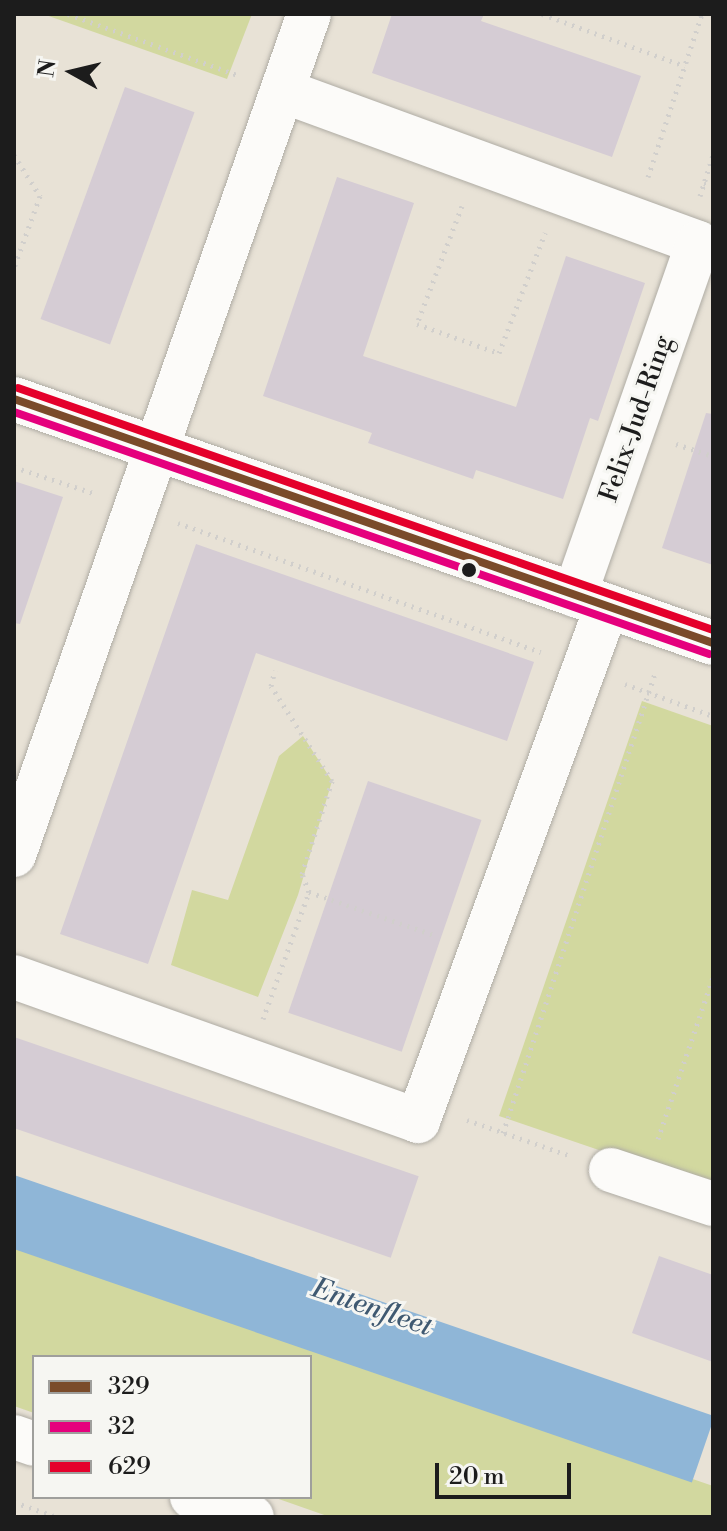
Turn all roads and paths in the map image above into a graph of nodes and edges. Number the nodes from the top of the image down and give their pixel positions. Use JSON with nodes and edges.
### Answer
{"nodes":[{"id":1,"x":68,"y":14,"type":"edge"},
{"id":2,"x":309,"y":14,"type":"edge"},
{"id":3,"x":542,"y":14,"type":"edge"},
{"id":4,"x":702,"y":14,"type":"edge"},
{"id":5,"x":685,"y":66,"type":"junction"},
{"id":6,"x":283,"y":91,"type":"junction"},
{"id":7,"x":14,"y":155,"type":"edge"},
{"id":8,"x":478,"y":163,"type":"junction"},
{"id":9,"x":704,"y":183,"type":"dead end"},
{"id":10,"x":713,"y":186,"type":"edge"},
{"id":11,"x":560,"y":192,"type":"junction"},
{"id":12,"x":634,"y":220,"type":"junction"},
{"id":13,"x":14,"y":268,"type":"edge"},
{"id":14,"x":14,"y":399,"type":"edge"},
{"id":15,"x":156,"y":448,"type":"junction"},
{"id":16,"x":14,"y":467,"type":"edge"},
{"id":17,"x":136,"y":508,"type":"junction"},
{"id":18,"x":591,"y":600,"type":"junction"},
{"id":19,"x":672,"y":629,"type":"junction"},
{"id":20,"x":713,"y":643,"type":"edge"},
{"id":21,"x":584,"y":668,"type":"junction"},
{"id":22,"x":275,"y":670,"type":"dead end"},
{"id":23,"x":648,"y":693,"type":"junction"},
{"id":24,"x":713,"y":716,"type":"edge"},
{"id":25,"x":14,"y":855,"type":"edge"},
{"id":26,"x":309,"y":892,"type":"junction"},
{"id":27,"x":483,"y":951,"type":"junction"},
{"id":28,"x":14,"y":977,"type":"edge"},
{"id":29,"x":713,"y":977,"type":"edge"},
{"id":30,"x":247,"y":1061,"type":"junction"},
{"id":31,"x":425,"y":1104,"type":"junction"},
{"id":32,"x":503,"y":1133,"type":"junction"},
{"id":33,"x":627,"y":1176,"type":"junction"},
{"id":34,"x":713,"y":1204,"type":"edge"},
{"id":35,"x":198,"y":1499,"type":"edge"},
{"id":36,"x":14,"y":1502,"type":"edge"},
{"id":37,"x":57,"y":1517,"type":"edge"},
{"id":38,"x":252,"y":1517,"type":"edge"}],
"edges":[{"from":1,"to":6,"type":"path"},
{"from":2,"to":6,"type":"street"},
{"from":3,"to":5,"type":"path"},
{"from":4,"to":5,"type":"path"},
{"from":5,"to":12,"type":"path"},
{"from":6,"to":8,"type":"street"},
{"from":6,"to":15,"type":"street"},
{"from":7,"to":13,"type":"path"},
{"from":8,"to":11,"type":"street"},
{"from":8,"to":11,"type":"path"},
{"from":9,"to":10,"type":"path"},
{"from":11,"to":12,"type":"street"},
{"from":12,"to":18,"type":"street","name":"Felix-Jud-Ring"},
{"from":14,"to":15,"type":"street"},
{"from":15,"to":17,"type":"street"},
{"from":15,"to":18,"type":"street"},
{"from":16,"to":17,"type":"path"},
{"from":17,"to":21,"type":"path"},
{"from":17,"to":25,"type":"street"},
{"from":18,"to":19,"type":"street"},
{"from":18,"to":21,"type":"street","name":"Felix-Jud-Ring"},
{"from":19,"to":20,"type":"street"},
{"from":19,"to":23,"type":"path"},
{"from":21,"to":23,"type":"path"},
{"from":21,"to":27,"type":"street","name":"Felix-Jud-Ring"},
{"from":22,"to":26,"type":"path"},
{"from":23,"to":24,"type":"path"},
{"from":23,"to":32,"type":"path"},
{"from":26,"to":27,"type":"path"},
{"from":26,"to":30,"type":"path"},
{"from":27,"to":31,"type":"street","name":"Felix-Jud-Ring"},
{"from":28,"to":30,"type":"street"},
{"from":29,"to":33,"type":"path"},
{"from":30,"to":31,"type":"street"},
{"from":31,"to":32,"type":"path"},
{"from":32,"to":33,"type":"path"},
{"from":33,"to":34,"type":"street"},
{"from":35,"to":38,"type":"street"},
{"from":36,"to":37,"type":"path"}]}
